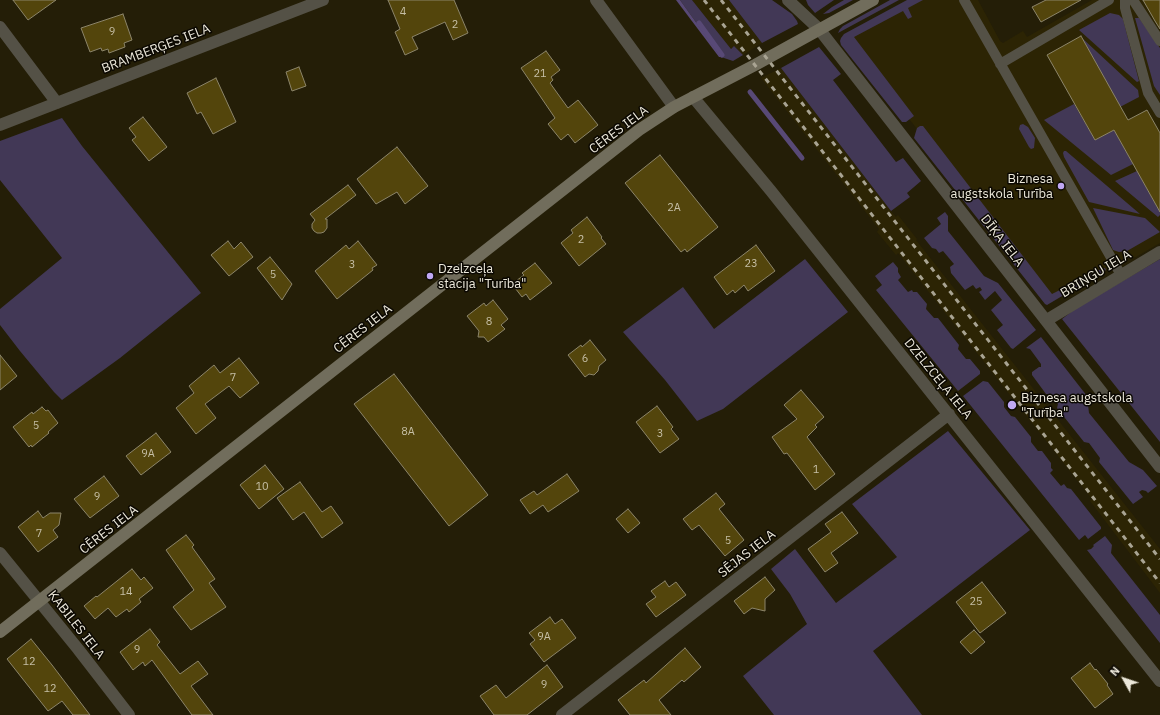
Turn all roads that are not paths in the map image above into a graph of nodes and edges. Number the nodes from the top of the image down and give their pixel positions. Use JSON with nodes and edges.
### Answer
{"nodes":[{"id":1,"x":323,"y":0,"type":"edge"},
{"id":2,"x":596,"y":0,"type":"edge"},
{"id":3,"x":788,"y":0,"type":"edge"},
{"id":4,"x":873,"y":0,"type":"edge"},
{"id":5,"x":964,"y":0,"type":"edge"},
{"id":6,"x":1109,"y":0,"type":"edge"},
{"id":7,"x":1125,"y":0,"type":"edge"},
{"id":8,"x":1133,"y":0,"type":"edge"},
{"id":9,"x":0,"y":27,"type":"edge"},
{"id":10,"x":819,"y":29,"type":"junction"},
{"id":11,"x":1160,"y":40,"type":"edge"},
{"id":12,"x":1000,"y":64,"type":"junction"},
{"id":13,"x":693,"y":97,"type":"junction"},
{"id":14,"x":57,"y":103,"type":"junction"},
{"id":15,"x":674,"y":107,"type":"junction"},
{"id":16,"x":1160,"y":113,"type":"edge"},
{"id":17,"x":0,"y":124,"type":"edge"},
{"id":18,"x":1160,"y":252,"type":"edge"},
{"id":19,"x":1120,"y":275,"type":"junction"},
{"id":20,"x":1047,"y":320,"type":"junction"},
{"id":21,"x":949,"y":414,"type":"junction"},
{"id":22,"x":1160,"y":467,"type":"edge"},
{"id":23,"x":0,"y":553,"type":"edge"},
{"id":24,"x":40,"y":602,"type":"junction"},
{"id":25,"x":0,"y":632,"type":"edge"},
{"id":26,"x":1160,"y":680,"type":"edge"},
{"id":27,"x":129,"y":715,"type":"edge"},
{"id":28,"x":562,"y":715,"type":"edge"}],
"edges":[{"from":1,"to":14,"type":"street","name":"BRAMBERĢES IELA"},
{"from":2,"to":15,"type":"street"},
{"from":3,"to":10,"type":"street","name":"DĪĶA IELA"},
{"from":4,"to":10,"type":"main road","name":"CĒRES IELA"},
{"from":5,"to":12,"type":"lane"},
{"from":6,"to":12,"type":"lane"},
{"from":7,"to":16,"type":"lane"},
{"from":8,"to":11,"type":"lane"},
{"from":9,"to":14,"type":"street"},
{"from":10,"to":13,"type":"main road","name":"CĒRES IELA"},
{"from":10,"to":20,"type":"street","name":"DĪĶA IELA"},
{"from":12,"to":19,"type":"lane"},
{"from":13,"to":15,"type":"main road","name":"CĒRES IELA"},
{"from":13,"to":21,"type":"street","name":"DZELZCEĻA IELA"},
{"from":14,"to":17,"type":"street","name":"BRAMBERĢES IELA"},
{"from":15,"to":24,"type":"main road","name":"CĒRES IELA"},
{"from":18,"to":19,"type":"street","name":"BRIŅĢU IELA"},
{"from":19,"to":20,"type":"street","name":"BRIŅĢU IELA"},
{"from":20,"to":22,"type":"street","name":"DĪĶA IELA"},
{"from":21,"to":26,"type":"street","name":"DZELZCEĻA IELA"},
{"from":21,"to":28,"type":"street","name":"SĒJAS IELA"},
{"from":23,"to":24,"type":"street","name":"KABILES IELA"},
{"from":24,"to":25,"type":"main road","name":"CĒRES IELA"},
{"from":24,"to":27,"type":"street","name":"KABILES IELA"}]}
